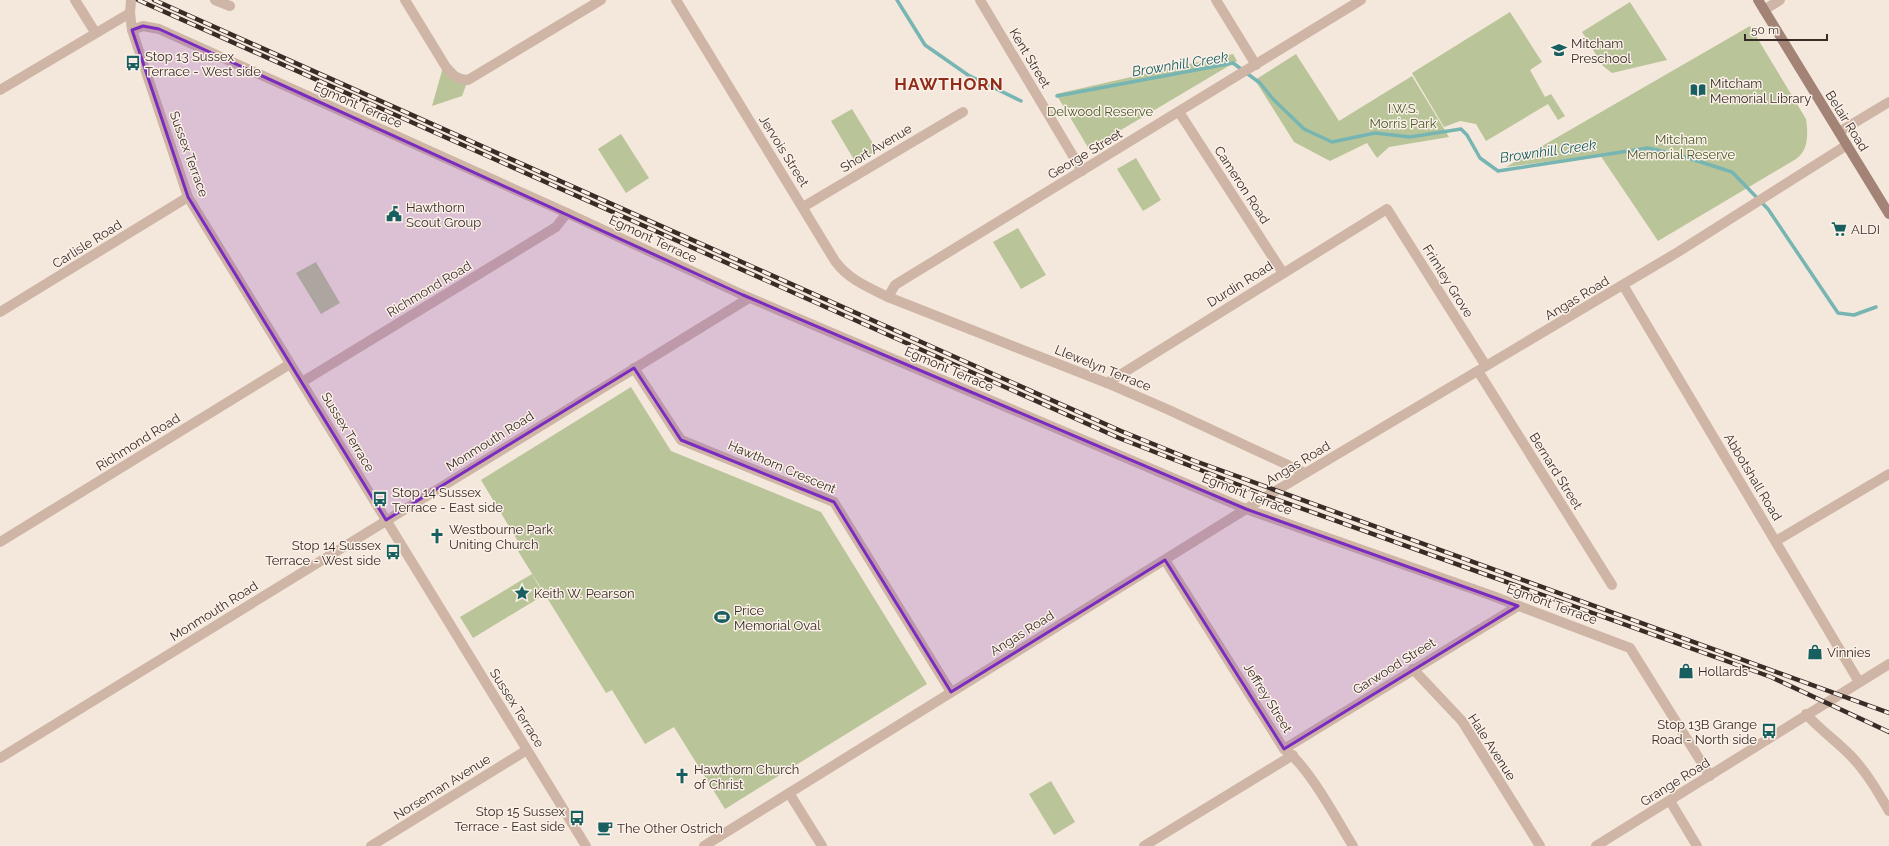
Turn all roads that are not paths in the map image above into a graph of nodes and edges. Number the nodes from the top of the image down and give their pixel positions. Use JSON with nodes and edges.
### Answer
{"nodes":[{"id":1,"x":75,"y":0,"type":"edge"},
{"id":2,"x":131,"y":0,"type":"edge"},
{"id":3,"x":215,"y":0,"type":"edge"},
{"id":4,"x":405,"y":0,"type":"edge"},
{"id":5,"x":602,"y":0,"type":"edge"},
{"id":6,"x":676,"y":0,"type":"edge"},
{"id":7,"x":980,"y":0,"type":"edge"},
{"id":8,"x":1216,"y":0,"type":"edge"},
{"id":9,"x":1361,"y":0,"type":"edge"},
{"id":10,"x":1758,"y":0,"type":"edge"},
{"id":11,"x":1780,"y":0,"type":"edge"},
{"id":12,"x":230,"y":6,"type":"dead end"},
{"id":13,"x":1764,"y":10,"type":"junction"},
{"id":14,"x":130,"y":13,"type":"junction"},
{"id":15,"x":132,"y":30,"type":"junction"},
{"id":16,"x":95,"y":32,"type":"junction"},
{"id":17,"x":1256,"y":65,"type":"junction"},
{"id":18,"x":0,"y":90,"type":"edge"},
{"id":19,"x":1889,"y":102,"type":"edge"},
{"id":20,"x":963,"y":112,"type":"dead end"},
{"id":21,"x":1179,"y":112,"type":"junction"},
{"id":22,"x":1839,"y":132,"type":"junction"},
{"id":23,"x":1847,"y":145,"type":"junction"},
{"id":24,"x":1082,"y":171,"type":"junction"},
{"id":25,"x":188,"y":197,"type":"junction"},
{"id":26,"x":803,"y":207,"type":"junction"},
{"id":27,"x":1387,"y":209,"type":"joint"},
{"id":28,"x":567,"y":213,"type":"junction"},
{"id":29,"x":1889,"y":214,"type":"edge"},
{"id":30,"x":1283,"y":273,"type":"junction"},
{"id":31,"x":1624,"y":285,"type":"junction"},
{"id":32,"x":888,"y":297,"type":"junction"},
{"id":33,"x":749,"y":298,"type":"junction"},
{"id":34,"x":0,"y":312,"type":"edge"},
{"id":35,"x":290,"y":364,"type":"junction"},
{"id":36,"x":634,"y":368,"type":"junction"},
{"id":37,"x":1482,"y":369,"type":"junction"},
{"id":38,"x":302,"y":382,"type":"junction"},
{"id":39,"x":1107,"y":383,"type":"junction"},
{"id":40,"x":1305,"y":473,"type":"junction"},
{"id":41,"x":1889,"y":474,"type":"edge"},
{"id":42,"x":1246,"y":509,"type":"junction"},
{"id":43,"x":386,"y":520,"type":"junction"},
{"id":44,"x":1776,"y":541,"type":"junction"},
{"id":45,"x":0,"y":542,"type":"edge"},
{"id":46,"x":1165,"y":560,"type":"junction"},
{"id":47,"x":1612,"y":584,"type":"dead end"},
{"id":48,"x":1518,"y":606,"type":"junction"},
{"id":49,"x":1889,"y":664,"type":"edge"},
{"id":50,"x":1414,"y":670,"type":"junction"},
{"id":51,"x":1859,"y":682,"type":"junction"},
{"id":52,"x":951,"y":692,"type":"junction"},
{"id":53,"x":1806,"y":714,"type":"junction"},
{"id":54,"x":1284,"y":749,"type":"junction"},
{"id":55,"x":527,"y":750,"type":"junction"},
{"id":56,"x":1293,"y":755,"type":"junction"},
{"id":57,"x":0,"y":758,"type":"edge"},
{"id":58,"x":1710,"y":776,"type":"junction"},
{"id":59,"x":789,"y":793,"type":"junction"},
{"id":60,"x":1670,"y":801,"type":"junction"},
{"id":61,"x":1889,"y":811,"type":"edge"},
{"id":62,"x":371,"y":846,"type":"edge"},
{"id":63,"x":586,"y":846,"type":"edge"},
{"id":64,"x":704,"y":846,"type":"edge"},
{"id":65,"x":822,"y":846,"type":"edge"},
{"id":66,"x":1144,"y":846,"type":"edge"},
{"id":67,"x":1353,"y":846,"type":"edge"},
{"id":68,"x":1540,"y":846,"type":"edge"},
{"id":69,"x":1596,"y":846,"type":"edge"},
{"id":70,"x":1698,"y":846,"type":"edge"}],
"edges":[{"from":1,"to":16,"type":"street"},
{"from":2,"to":14,"type":"street","name":"Sussex Terrace"},
{"from":3,"to":12,"type":"street"},
{"from":4,"to":5,"type":"street"},
{"from":6,"to":26,"type":"street","name":"Jervois Street"},
{"from":7,"to":24,"type":"street","name":"Kent Street"},
{"from":8,"to":17,"type":"street"},
{"from":9,"to":17,"type":"street","name":"George Street"},
{"from":10,"to":13,"type":"main road","name":"Belair Road"},
{"from":11,"to":13,"type":"street"},
{"from":13,"to":22,"type":"main road","name":"Belair Road"},
{"from":14,"to":15,"type":"street","name":"Sussex Terrace"},
{"from":14,"to":16,"type":"street"},
{"from":15,"to":25,"type":"street","name":"Sussex Terrace"},
{"from":15,"to":28,"type":"street","name":"Egmont Terrace"},
{"from":16,"to":18,"type":"street"},
{"from":17,"to":21,"type":"street","name":"George Street"},
{"from":19,"to":22,"type":"street"},
{"from":20,"to":26,"type":"street","name":"Short Avenue"},
{"from":21,"to":24,"type":"street","name":"George Street"},
{"from":21,"to":30,"type":"street","name":"Cameron Road"},
{"from":22,"to":23,"type":"main road","name":"Belair Road"},
{"from":23,"to":29,"type":"main road","name":"Belair Road"},
{"from":23,"to":31,"type":"street","name":"Angas Road"},
{"from":24,"to":32,"type":"street","name":"George Street"},
{"from":25,"to":34,"type":"street","name":"Carlisle Road"},
{"from":25,"to":35,"type":"street","name":"Sussex Terrace"},
{"from":26,"to":32,"type":"street","name":"Jervois Street"},
{"from":27,"to":30,"type":"street","name":"Durdin Road"},
{"from":27,"to":37,"type":"street","name":"Frimley Grove"},
{"from":28,"to":33,"type":"street","name":"Egmont Terrace"},
{"from":28,"to":38,"type":"street","name":"Richmond Road"},
{"from":30,"to":39,"type":"street","name":"Durdin Road"},
{"from":31,"to":37,"type":"street","name":"Angas Road"},
{"from":31,"to":44,"type":"street","name":"Abbotshall Road"},
{"from":32,"to":39,"type":"street","name":"Llewelyn Terrace"},
{"from":33,"to":36,"type":"street","name":"Monmouth Road"},
{"from":33,"to":42,"type":"street","name":"Egmont Terrace"},
{"from":35,"to":38,"type":"street","name":"Sussex Terrace"},
{"from":35,"to":45,"type":"street","name":"Richmond Road"},
{"from":36,"to":43,"type":"street","name":"Monmouth Road"},
{"from":36,"to":52,"type":"street","name":"Hawthorn Crescent"},
{"from":37,"to":40,"type":"street","name":"Angas Road"},
{"from":37,"to":47,"type":"street","name":"Bernard Street"},
{"from":38,"to":43,"type":"street","name":"Sussex Terrace"},
{"from":39,"to":40,"type":"street","name":"Llewelyn Terrace"},
{"from":40,"to":42,"type":"street","name":"Angas Road"},
{"from":41,"to":44,"type":"street"},
{"from":42,"to":46,"type":"street","name":"Angas Road"},
{"from":42,"to":48,"type":"street","name":"Egmont Terrace"},
{"from":43,"to":55,"type":"street","name":"Sussex Terrace"},
{"from":43,"to":57,"type":"street","name":"Monmouth Road"},
{"from":44,"to":51,"type":"street","name":"Abbotshall Road"},
{"from":46,"to":52,"type":"street","name":"Angas Road"},
{"from":46,"to":54,"type":"street","name":"Jeffrey Street"},
{"from":48,"to":50,"type":"street","name":"Garwood Street"},
{"from":48,"to":58,"type":"street","name":"Egmont Terrace"},
{"from":49,"to":51,"type":"street","name":"Grange Road"},
{"from":50,"to":54,"type":"street","name":"Garwood Street"},
{"from":50,"to":68,"type":"street","name":"Hale Avenue"},
{"from":51,"to":53,"type":"street","name":"Grange Road"},
{"from":52,"to":59,"type":"street","name":"Angas Road"},
{"from":53,"to":58,"type":"street","name":"Grange Road"},
{"from":53,"to":61,"type":"street"},
{"from":54,"to":56,"type":"street","name":"Jeffrey Street"},
{"from":55,"to":62,"type":"street","name":"Norseman Avenue"},
{"from":55,"to":63,"type":"street","name":"Sussex Terrace"},
{"from":56,"to":66,"type":"street"},
{"from":56,"to":67,"type":"street","name":"Jeffrey Street"},
{"from":58,"to":60,"type":"street","name":"Grange Road"},
{"from":59,"to":64,"type":"street","name":"Angas Road"},
{"from":59,"to":65,"type":"street"},
{"from":60,"to":69,"type":"street","name":"Grange Road"},
{"from":60,"to":70,"type":"street"}]}
